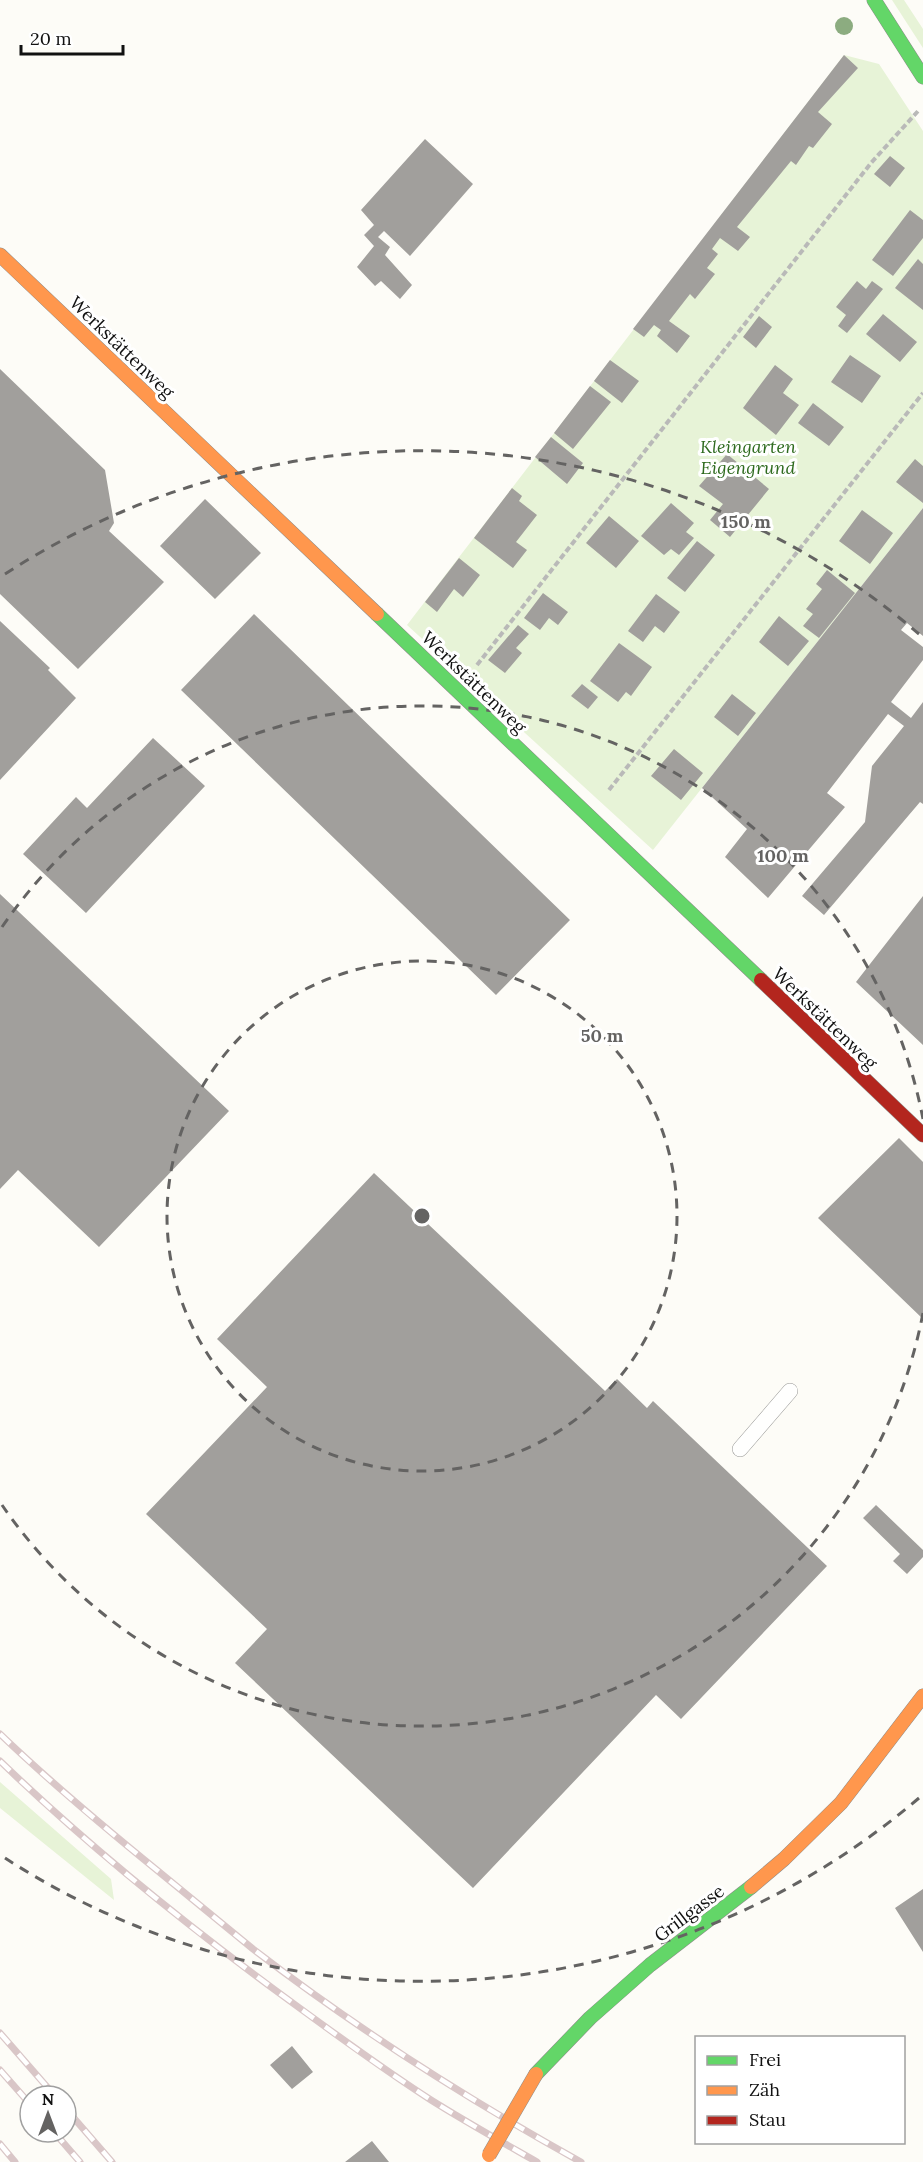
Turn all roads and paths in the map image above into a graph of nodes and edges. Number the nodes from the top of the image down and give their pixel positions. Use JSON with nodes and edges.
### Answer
{"nodes":[{"id":1,"x":874,"y":0,"type":"edge"},
{"id":2,"x":923,"y":77,"type":"edge"},
{"id":3,"x":914,"y":117,"type":"dead end"},
{"id":4,"x":0,"y":255,"type":"edge"},
{"id":5,"x":923,"y":393,"type":"edge"},
{"id":6,"x":473,"y":669,"type":"dead end"},
{"id":7,"x":607,"y":792,"type":"dead end"},
{"id":8,"x":923,"y":1135,"type":"edge"},
{"id":9,"x":790,"y":1391,"type":"dead end"},
{"id":10,"x":740,"y":1449,"type":"dead end"},
{"id":11,"x":923,"y":1696,"type":"edge"},
{"id":12,"x":487,"y":2158,"type":"edge"}],
"edges":[{"from":1,"to":2,"type":"street"},
{"from":3,"to":6,"type":"path"},
{"from":4,"to":8,"type":"street","name":"Werkstättenweg"},
{"from":5,"to":7,"type":"path"},
{"from":9,"to":10,"type":"lane"},
{"from":11,"to":12,"type":"street","name":"Grillgasse","bridge":true}]}
